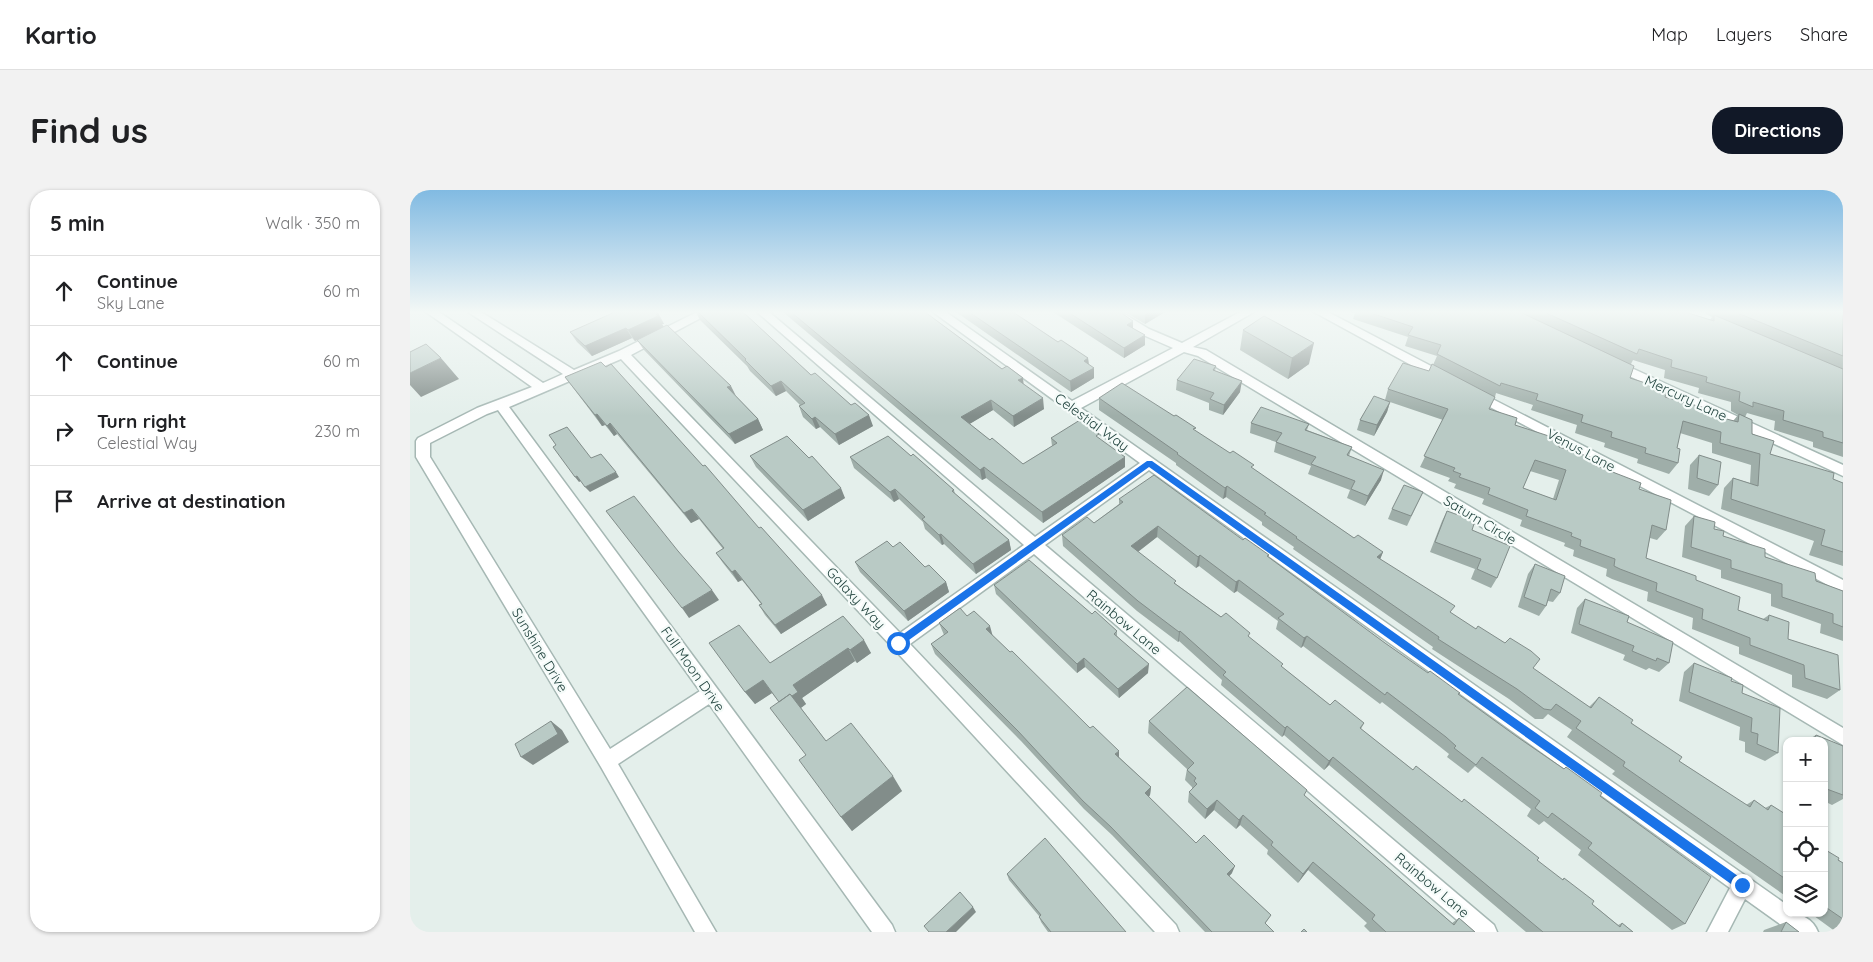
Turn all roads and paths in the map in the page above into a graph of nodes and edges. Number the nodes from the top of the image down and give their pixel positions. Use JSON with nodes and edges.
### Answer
{"nodes":[{"id":1,"x":496,"y":347,"type":"edge"},
{"id":2,"x":514,"y":347,"type":"edge"},
{"id":3,"x":638,"y":347,"type":"edge"},
{"id":4,"x":802,"y":347,"type":"edge"},
{"id":5,"x":987,"y":347,"type":"edge"},
{"id":6,"x":1176,"y":347,"type":"edge"},
{"id":7,"x":1185,"y":347,"type":"edge"},
{"id":8,"x":1385,"y":347,"type":"edge"},
{"id":9,"x":1181,"y":349,"type":"junction"},
{"id":10,"x":623,"y":354,"type":"junction"},
{"id":11,"x":1603,"y":360,"type":"edge"},
{"id":12,"x":571,"y":374,"type":"junction"},
{"id":13,"x":540,"y":387,"type":"junction"},
{"id":14,"x":501,"y":405,"type":"junction"},
{"id":15,"x":1072,"y":407,"type":"junction"},
{"id":16,"x":1149,"y":463,"type":"junction"},
{"id":17,"x":1843,"y":471,"type":"edge"},
{"id":18,"x":1034,"y":545,"type":"junction"},
{"id":19,"x":1843,"y":587,"type":"edge"},
{"id":20,"x":898,"y":643,"type":"junction"},
{"id":21,"x":710,"y":694,"type":"junction"},
{"id":22,"x":1843,"y":737,"type":"edge"},
{"id":23,"x":607,"y":761,"type":"junction"},
{"id":24,"x":1742,"y":885,"type":"junction"},
{"id":25,"x":706,"y":932,"type":"edge"},
{"id":26,"x":885,"y":932,"type":"edge"},
{"id":27,"x":1169,"y":932,"type":"edge"},
{"id":28,"x":1487,"y":932,"type":"edge"},
{"id":29,"x":1717,"y":932,"type":"edge"},
{"id":30,"x":1808,"y":932,"type":"edge"}],
"edges":[{"from":1,"to":13,"type":"street"},
{"from":2,"to":12,"type":"street"},
{"from":3,"to":10,"type":"street"},
{"from":4,"to":18,"type":"street","name":"Rainbow Lane"},
{"from":5,"to":15,"type":"street","name":"Celestial Way"},
{"from":6,"to":9,"type":"street","name":"Saturn Circle"},
{"from":7,"to":9,"type":"street"},
{"from":8,"to":19,"type":"street","name":"Venus Lane"},
{"from":9,"to":15,"type":"street"},
{"from":9,"to":22,"type":"street","name":"Saturn Circle"},
{"from":10,"to":12,"type":"street"},
{"from":10,"to":20,"type":"street","name":"Galaxy Way"},
{"from":11,"to":17,"type":"street","name":"Mercury Lane"},
{"from":12,"to":13,"type":"street"},
{"from":13,"to":14,"type":"street"},
{"from":14,"to":21,"type":"street","name":"Full Moon Drive"},
{"from":14,"to":23,"type":"street","name":"Sunshine Drive"},
{"from":15,"to":16,"type":"street","name":"Celestial Way"},
{"from":16,"to":18,"type":"street"},
{"from":16,"to":24,"type":"street","name":"Celestial Way"},
{"from":18,"to":20,"type":"street"},
{"from":18,"to":28,"type":"street","name":"Rainbow Lane"},
{"from":20,"to":27,"type":"street","name":"Galaxy Way"},
{"from":21,"to":23,"type":"street"},
{"from":21,"to":26,"type":"street","name":"Full Moon Drive"},
{"from":23,"to":25,"type":"street","name":"Sunshine Drive"},
{"from":24,"to":29,"type":"street"},
{"from":24,"to":30,"type":"street","name":"Celestial Way"}]}
